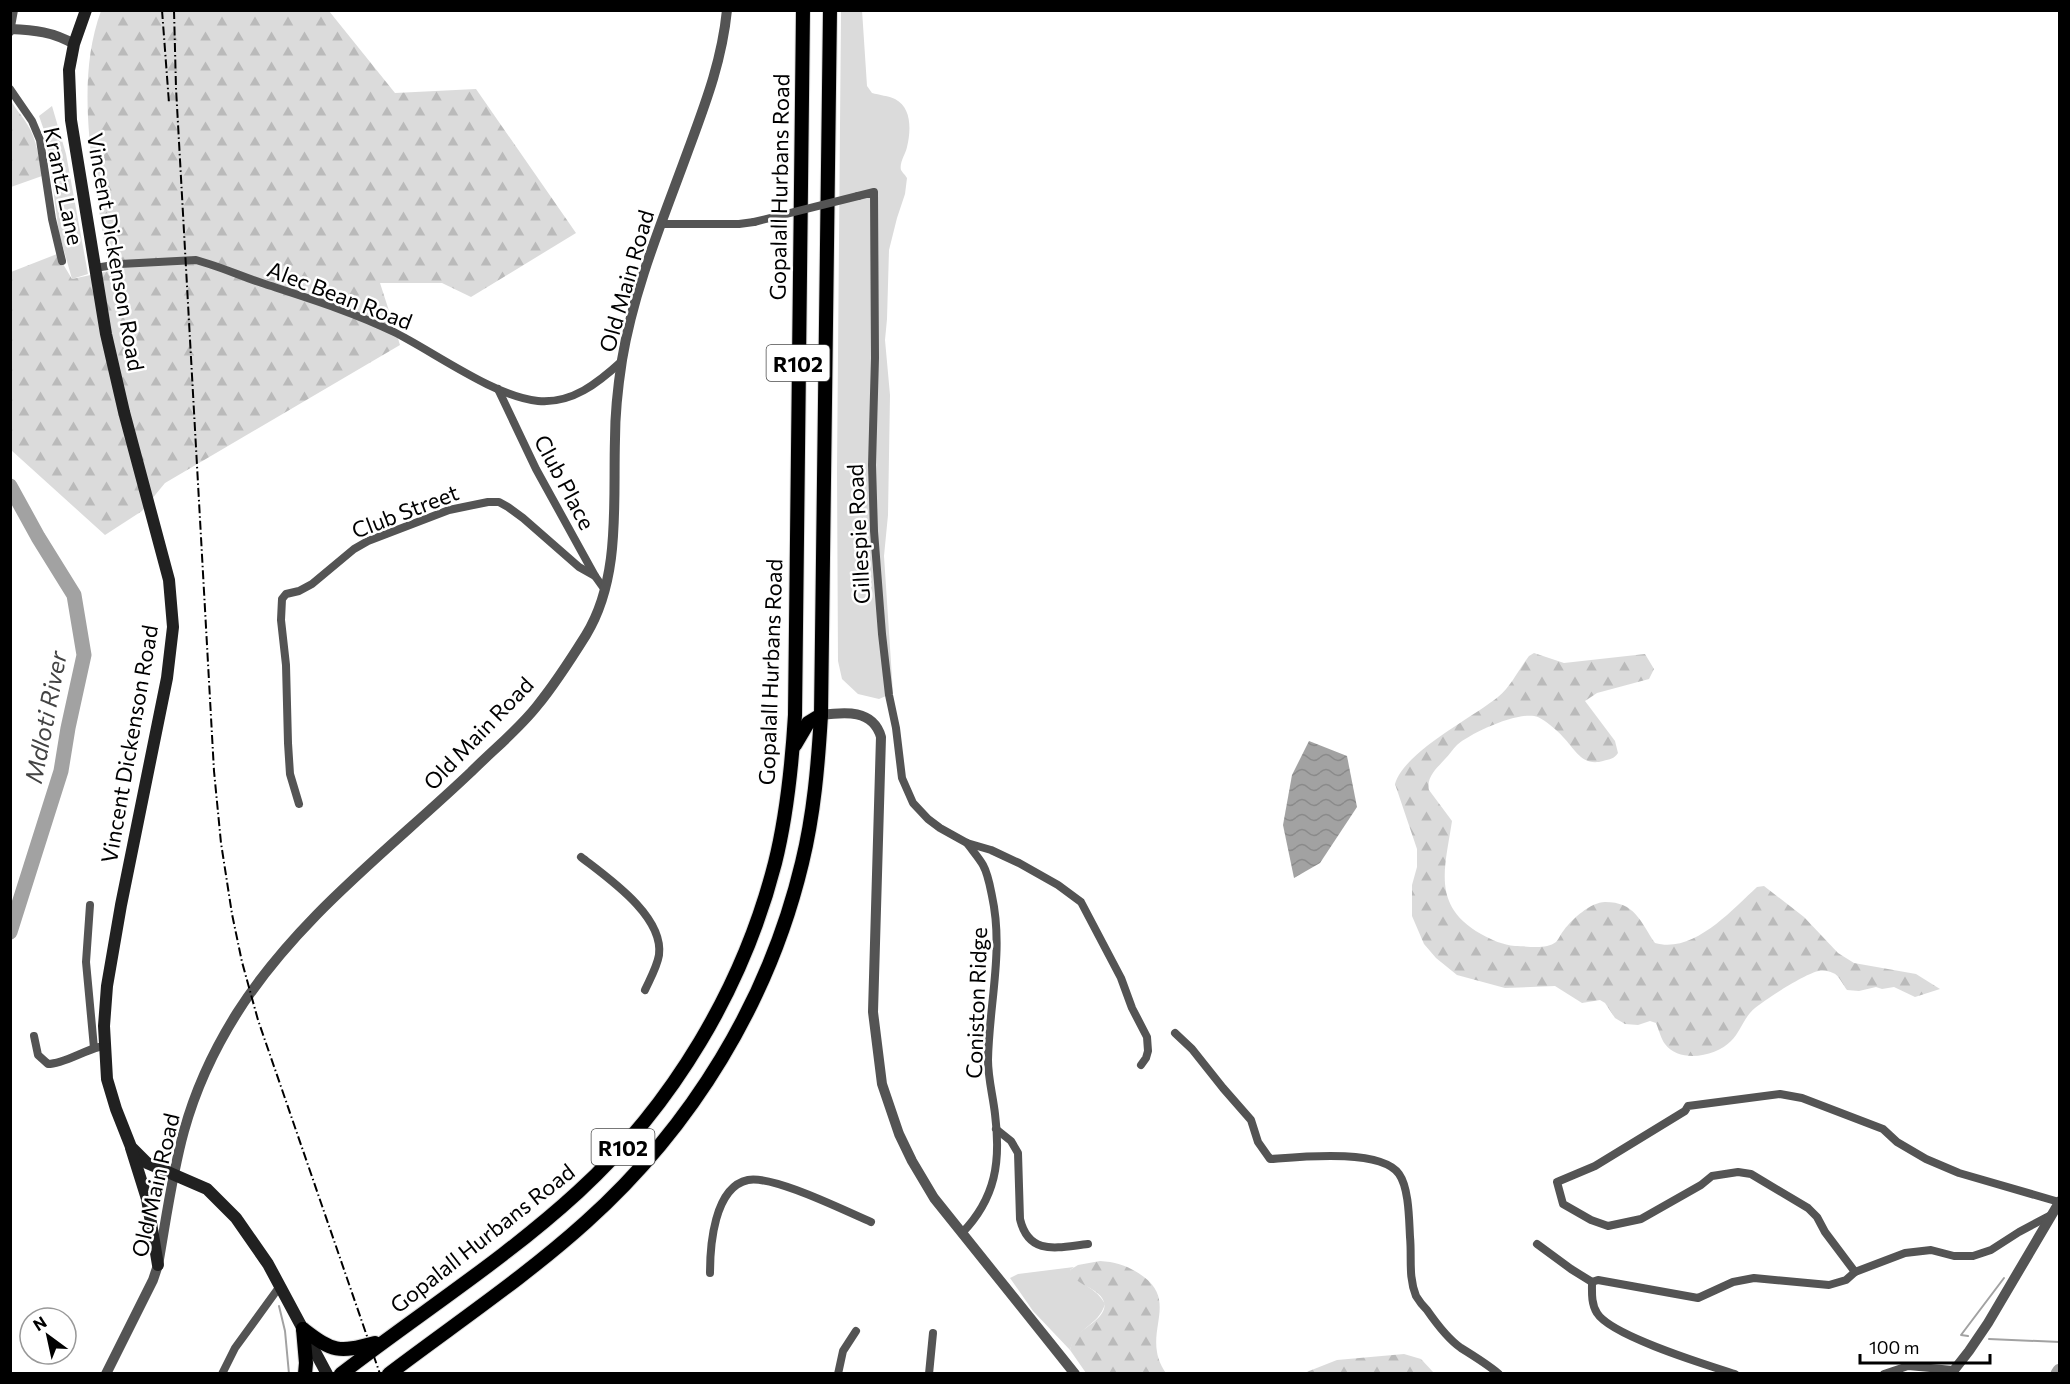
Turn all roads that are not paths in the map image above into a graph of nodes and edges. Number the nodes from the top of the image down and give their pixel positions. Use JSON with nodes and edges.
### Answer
{"nodes":[{"id":1,"x":14,"y":10,"type":"edge"},
{"id":2,"x":86,"y":10,"type":"edge"},
{"id":3,"x":727,"y":10,"type":"edge"},
{"id":4,"x":803,"y":10,"type":"edge"},
{"id":5,"x":830,"y":10,"type":"edge"},
{"id":6,"x":11,"y":30,"type":"edge"},
{"id":7,"x":74,"y":44,"type":"junction"},
{"id":8,"x":10,"y":89,"type":"edge"},
{"id":9,"x":661,"y":224,"type":"junction"},
{"id":10,"x":62,"y":261,"type":"dead end"},
{"id":11,"x":95,"y":268,"type":"junction"},
{"id":12,"x":622,"y":361,"type":"junction"},
{"id":13,"x":498,"y":389,"type":"junction"},
{"id":14,"x":595,"y":576,"type":"junction"},
{"id":15,"x":605,"y":591,"type":"junction"},
{"id":16,"x":794,"y":697,"type":"junction"},
{"id":17,"x":821,"y":715,"type":"junction"},
{"id":18,"x":793,"y":750,"type":"junction"},
{"id":19,"x":299,"y":804,"type":"dead end"},
{"id":20,"x":967,"y":843,"type":"junction"},
{"id":21,"x":991,"y":850,"type":"junction"},
{"id":22,"x":581,"y":856,"type":"dead end"},
{"id":23,"x":983,"y":864,"type":"junction"},
{"id":24,"x":90,"y":905,"type":"dead end"},
{"id":25,"x":645,"y":990,"type":"dead end"},
{"id":26,"x":1175,"y":1033,"type":"dead end"},
{"id":27,"x":34,"y":1036,"type":"dead end"},
{"id":28,"x":100,"y":1047,"type":"junction"},
{"id":29,"x":1141,"y":1065,"type":"dead end"},
{"id":30,"x":996,"y":1129,"type":"junction"},
{"id":31,"x":131,"y":1147,"type":"junction"},
{"id":32,"x":174,"y":1176,"type":"junction"},
{"id":33,"x":2059,"y":1201,"type":"edge"},
{"id":34,"x":2051,"y":1215,"type":"junction"},
{"id":35,"x":871,"y":1222,"type":"dead end"},
{"id":36,"x":962,"y":1233,"type":"junction"},
{"id":37,"x":1088,"y":1244,"type":"dead end"},
{"id":38,"x":1537,"y":1244,"type":"dead end"},
{"id":39,"x":158,"y":1264,"type":"junction"},
{"id":40,"x":1855,"y":1272,"type":"junction"},
{"id":41,"x":710,"y":1273,"type":"dead end"},
{"id":42,"x":1592,"y":1282,"type":"junction"},
{"id":43,"x":280,"y":1286,"type":"junction"},
{"id":44,"x":303,"y":1329,"type":"junction"},
{"id":45,"x":856,"y":1331,"type":"dead end"},
{"id":46,"x":933,"y":1333,"type":"dead end"},
{"id":47,"x":383,"y":1341,"type":"junction"},
{"id":48,"x":1952,"y":1372,"type":"edge"},
{"id":49,"x":106,"y":1374,"type":"edge"},
{"id":50,"x":222,"y":1374,"type":"edge"},
{"id":51,"x":305,"y":1374,"type":"edge"},
{"id":52,"x":327,"y":1374,"type":"edge"},
{"id":53,"x":341,"y":1374,"type":"edge"},
{"id":54,"x":389,"y":1374,"type":"edge"},
{"id":55,"x":838,"y":1374,"type":"edge"},
{"id":56,"x":929,"y":1374,"type":"edge"},
{"id":57,"x":1075,"y":1374,"type":"edge"},
{"id":58,"x":1499,"y":1374,"type":"edge"},
{"id":59,"x":1735,"y":1374,"type":"edge"},
{"id":60,"x":1884,"y":1374,"type":"edge"}],
"edges":[{"from":1,"to":6,"type":"street"},
{"from":2,"to":7,"type":"main road","name":"Vincent Dickenson Road"},
{"from":3,"to":9,"type":"street","name":"Old Main Road"},
{"from":4,"to":16,"type":"main road","name":"Gopalall Hurbans Road","number":"R102"},
{"from":5,"to":17,"type":"main road","number":"R102"},
{"from":6,"to":7,"type":"street"},
{"from":7,"to":11,"type":"main road","name":"Vincent Dickenson Road"},
{"from":8,"to":10,"type":"street","name":"Krantz Lane"},
{"from":9,"to":12,"type":"street","name":"Old Main Road"},
{"from":9,"to":20,"type":"street","name":"Gillespie Road","bridge":true},
{"from":11,"to":13,"type":"street","name":"Alec Bean Road"},
{"from":11,"to":28,"type":"main road","name":"Vincent Dickenson Road"},
{"from":12,"to":13,"type":"street","name":"Alec Bean Road"},
{"from":12,"to":15,"type":"street","name":"Old Main Road"},
{"from":13,"to":14,"type":"street","name":"Club Place"},
{"from":14,"to":15,"type":"street","name":"Club Place"},
{"from":14,"to":19,"type":"street","name":"Club Street"},
{"from":15,"to":32,"type":"street","name":"Old Main Road"},
{"from":16,"to":17,"type":"main road"},
{"from":16,"to":18,"type":"main road","name":"Gopalall Hurbans Road","number":"R102"},
{"from":17,"to":18,"type":"main road"},
{"from":17,"to":36,"type":"street"},
{"from":17,"to":54,"type":"main road","number":"R102"},
{"from":18,"to":47,"type":"main road","name":"Gopalall Hurbans Road","number":"R102"},
{"from":20,"to":21,"type":"street"},
{"from":20,"to":23,"type":"street","name":"Coniston Ridge"},
{"from":21,"to":23,"type":"street"},
{"from":21,"to":29,"type":"street"},
{"from":22,"to":25,"type":"street"},
{"from":23,"to":30,"type":"street","name":"Coniston Ridge"},
{"from":24,"to":28,"type":"street"},
{"from":26,"to":58,"type":"street"},
{"from":27,"to":28,"type":"street"},
{"from":28,"to":31,"type":"main road","name":"Vincent Dickenson Road"},
{"from":30,"to":36,"type":"street","name":"Coniston Ridge"},
{"from":30,"to":37,"type":"street"},
{"from":31,"to":32,"type":"main road","name":"Vincent Dickenson Road"},
{"from":31,"to":39,"type":"main road"},
{"from":32,"to":39,"type":"street","name":"Old Main Road"},
{"from":32,"to":43,"type":"main road","name":"Vincent Dickenson Road"},
{"from":33,"to":34,"type":"street"},
{"from":33,"to":40,"type":"street"},
{"from":34,"to":40,"type":"street"},
{"from":34,"to":48,"type":"street"},
{"from":35,"to":41,"type":"street"},
{"from":36,"to":57,"type":"street"},
{"from":38,"to":42,"type":"street"},
{"from":39,"to":49,"type":"street","name":"Old Main Road"},
{"from":40,"to":42,"type":"street"},
{"from":42,"to":59,"type":"street"},
{"from":43,"to":44,"type":"main road","name":"Vincent Dickenson Road"},
{"from":43,"to":50,"type":"street"},
{"from":44,"to":47,"type":"main road"},
{"from":44,"to":51,"type":"main road"},
{"from":44,"to":52,"type":"main road","name":"Vincent Dickenson Road"},
{"from":45,"to":55,"type":"street"},
{"from":46,"to":56,"type":"street"},
{"from":47,"to":53,"type":"main road","name":"Gopalall Hurbans Road","number":"R102"},
{"from":48,"to":60,"type":"street"}]}
